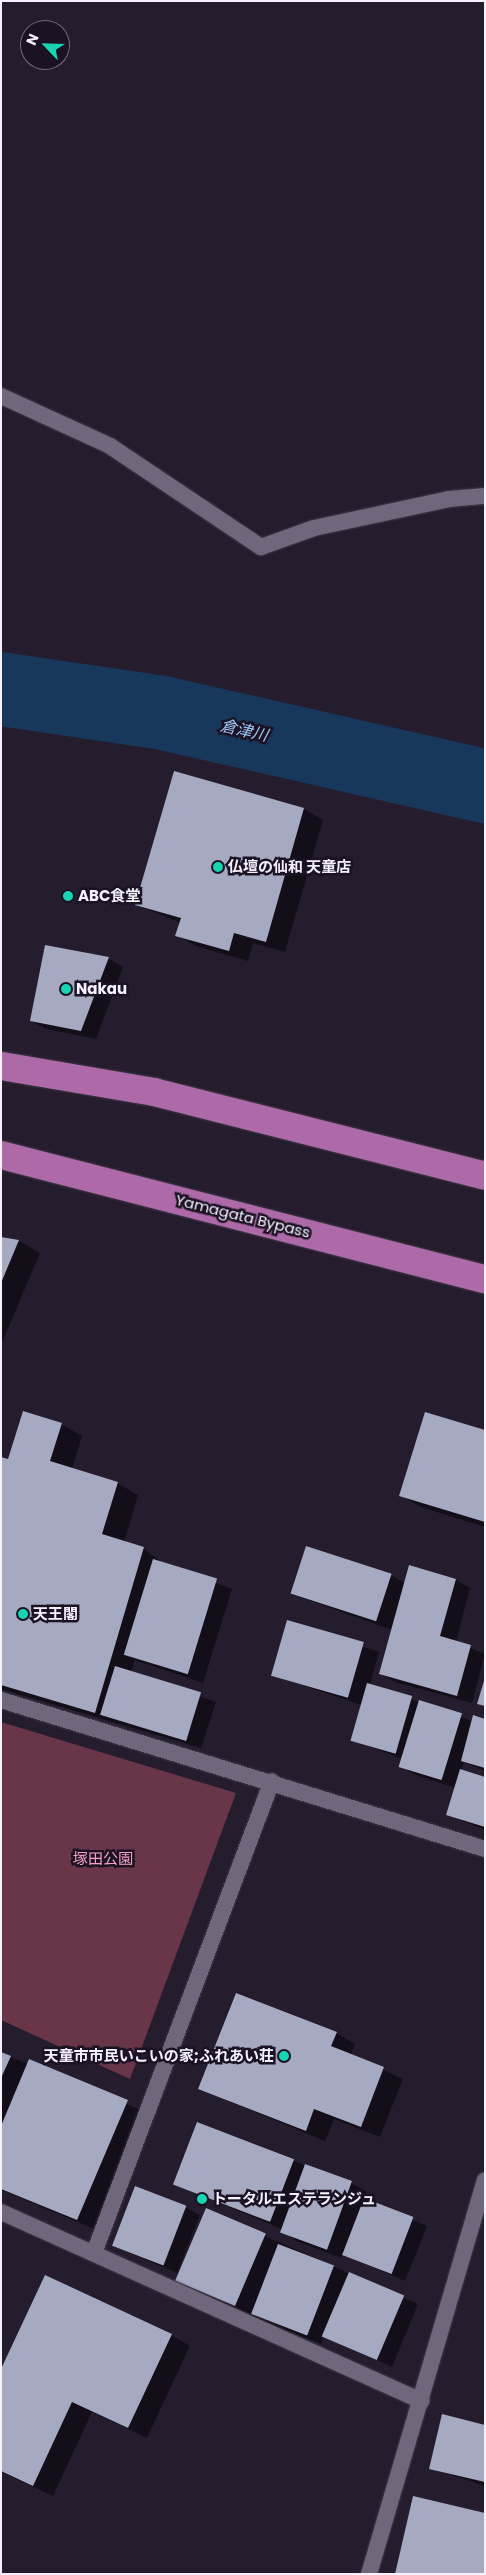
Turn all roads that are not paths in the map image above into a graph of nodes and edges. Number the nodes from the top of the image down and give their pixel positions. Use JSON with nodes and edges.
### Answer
{"nodes":[{"id":1,"x":1,"y":396,"type":"edge"},
{"id":2,"x":485,"y":496,"type":"edge"},
{"id":3,"x":1,"y":1066,"type":"edge"},
{"id":4,"x":1,"y":1155,"type":"edge"},
{"id":5,"x":485,"y":1176,"type":"edge"},
{"id":6,"x":485,"y":1279,"type":"edge"},
{"id":7,"x":1,"y":1700,"type":"edge"},
{"id":8,"x":272,"y":1781,"type":"junction"},
{"id":9,"x":485,"y":1848,"type":"edge"},
{"id":10,"x":485,"y":2181,"type":"edge"},
{"id":11,"x":1,"y":2212,"type":"edge"},
{"id":12,"x":94,"y":2253,"type":"junction"},
{"id":13,"x":421,"y":2401,"type":"junction"},
{"id":14,"x":369,"y":2574,"type":"edge"}],
"edges":[{"from":1,"to":2,"type":"lane"},
{"from":3,"to":5,"type":"highway"},
{"from":4,"to":6,"type":"highway","name":"Yamagata Bypass"},
{"from":7,"to":8,"type":"lane"},
{"from":8,"to":9,"type":"lane"},
{"from":8,"to":12,"type":"lane"},
{"from":10,"to":13,"type":"lane"},
{"from":11,"to":12,"type":"lane"},
{"from":12,"to":13,"type":"lane"},
{"from":13,"to":14,"type":"lane"}]}
